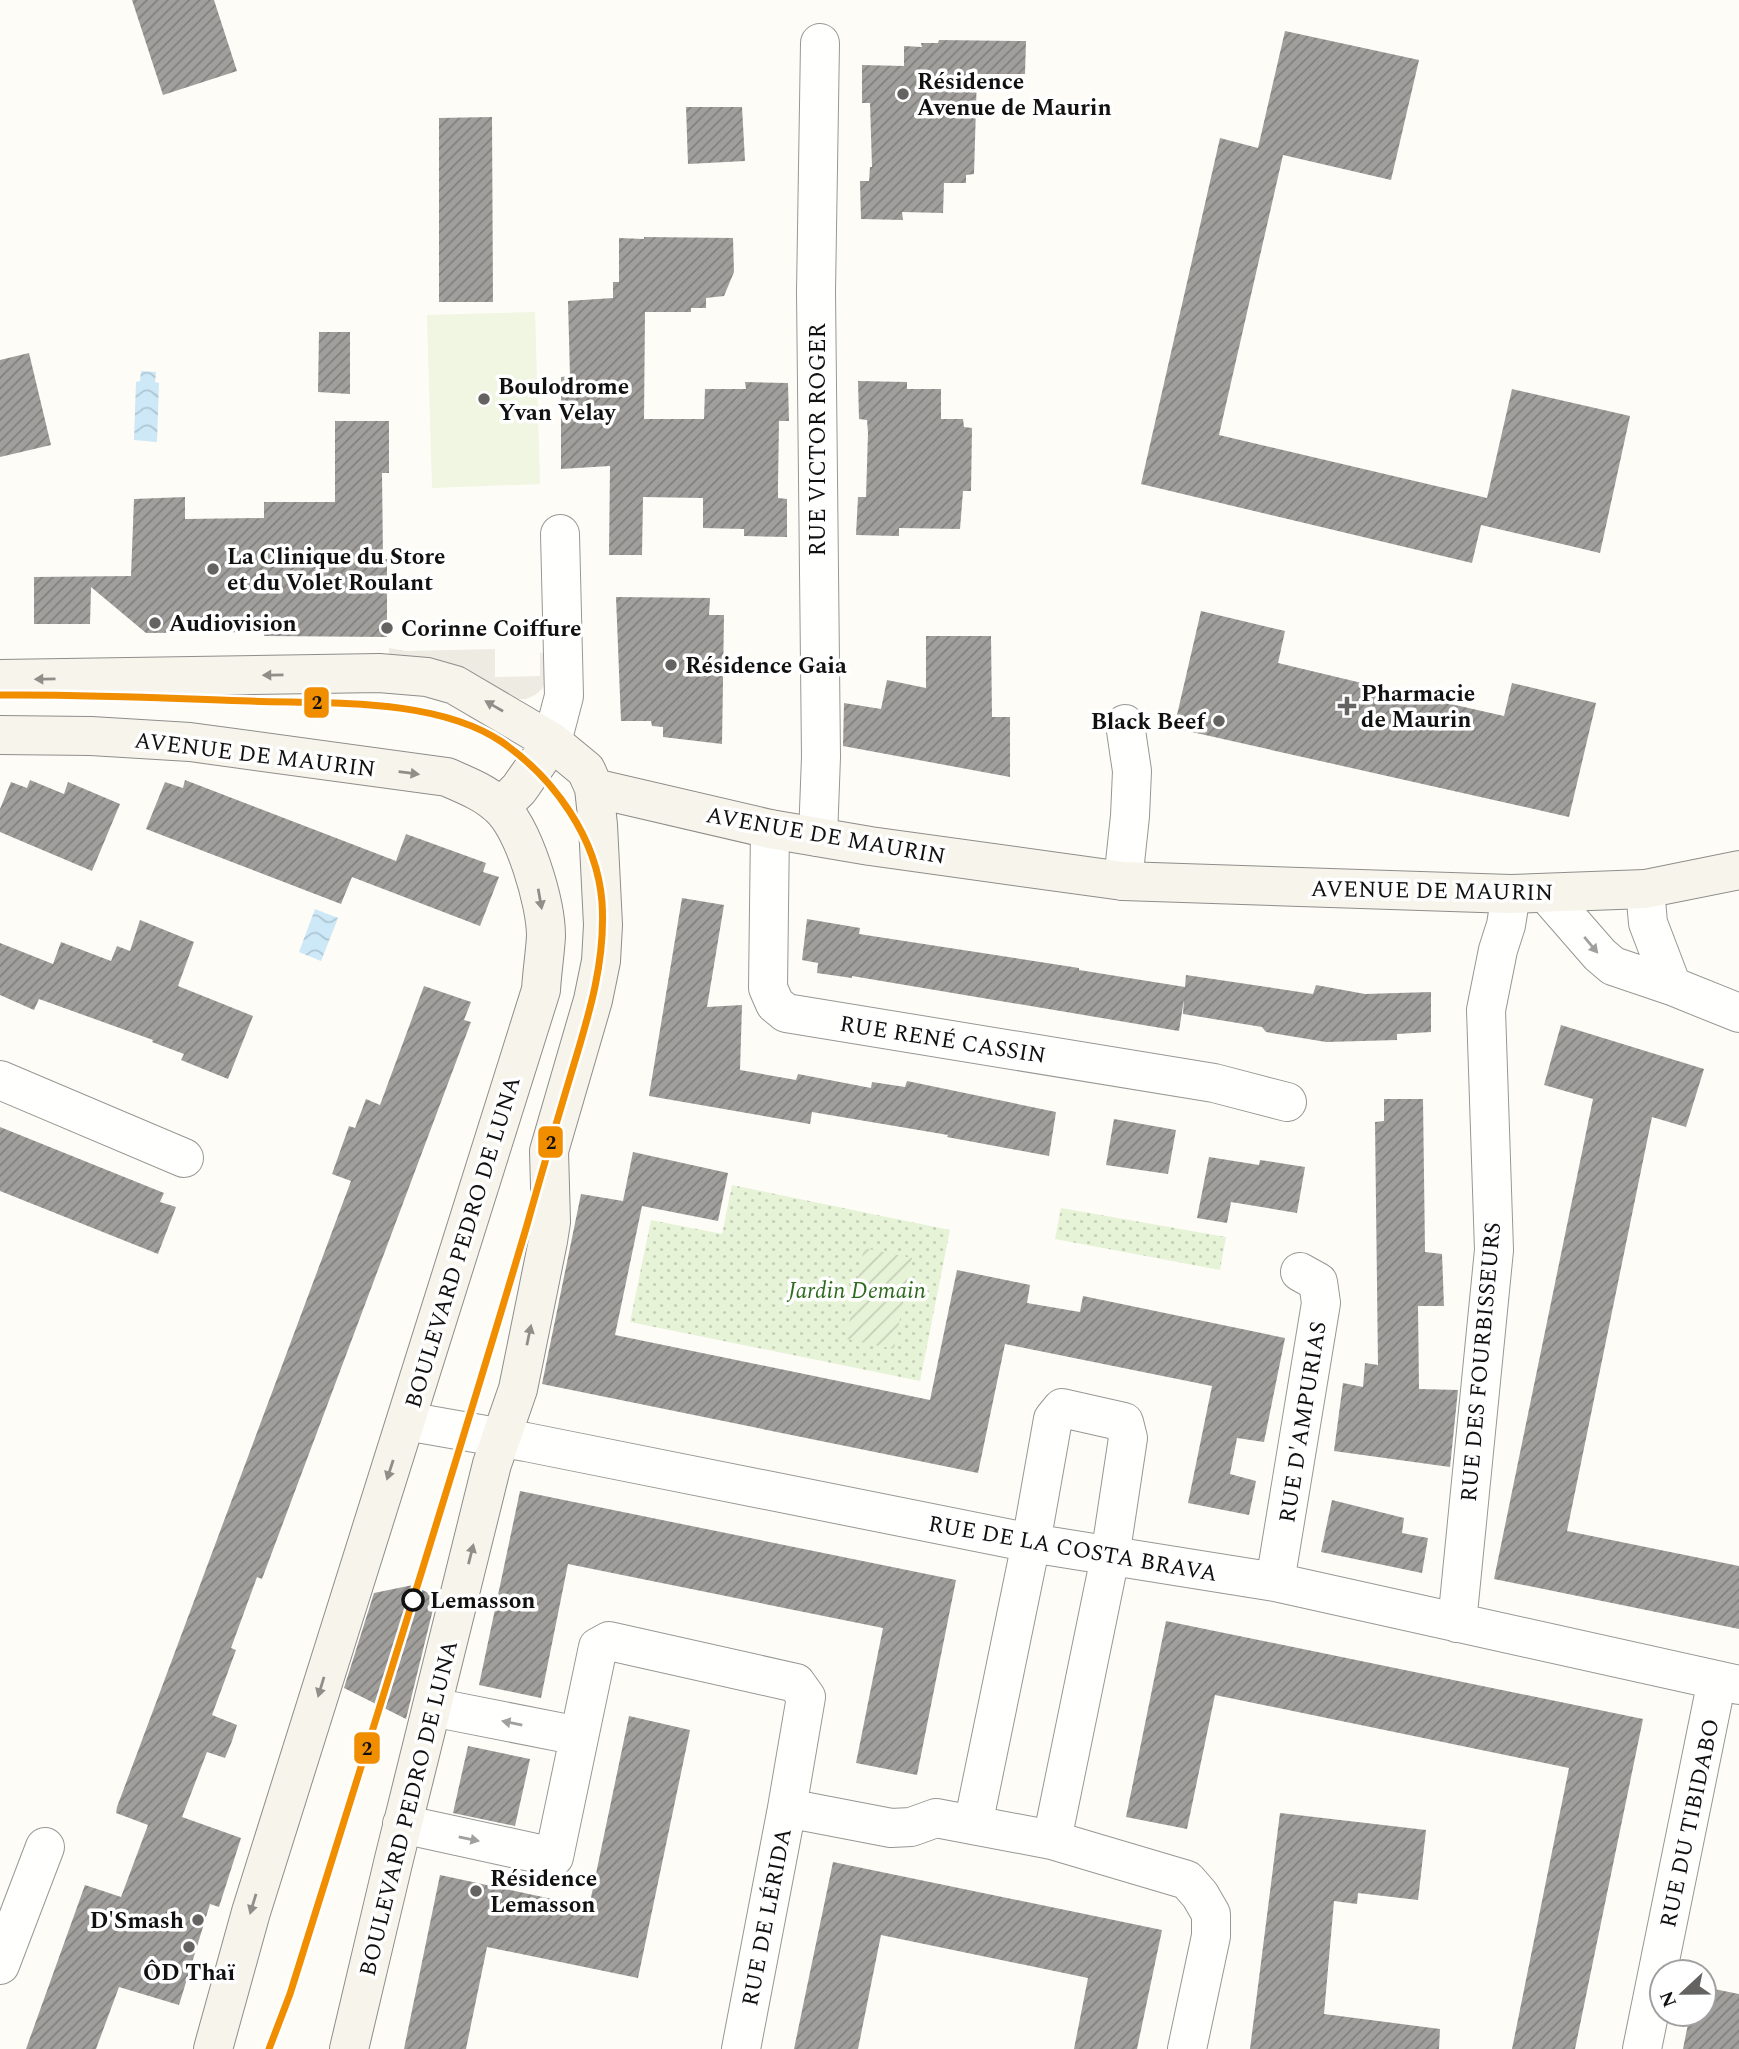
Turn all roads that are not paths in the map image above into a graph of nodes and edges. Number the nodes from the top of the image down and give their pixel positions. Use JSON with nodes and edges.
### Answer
{"nodes":[{"id":1,"x":820,"y":43,"type":"dead end"},
{"id":2,"x":560,"y":534,"type":"dead end"},
{"id":3,"x":0,"y":679,"type":"edge"},
{"id":4,"x":1125,"y":724,"type":"dead end"},
{"id":5,"x":0,"y":735,"type":"edge"},
{"id":6,"x":552,"y":742,"type":"junction"},
{"id":7,"x":594,"y":788,"type":"junction"},
{"id":8,"x":510,"y":820,"type":"junction"},
{"id":9,"x":770,"y":829,"type":"junction"},
{"id":10,"x":818,"y":837,"type":"junction"},
{"id":11,"x":1739,"y":870,"type":"edge"},
{"id":12,"x":1123,"y":881,"type":"junction"},
{"id":13,"x":1645,"y":889,"type":"junction"},
{"id":14,"x":1529,"y":893,"type":"junction"},
{"id":15,"x":1672,"y":986,"type":"junction"},
{"id":16,"x":1739,"y":1013,"type":"edge"},
{"id":17,"x":0,"y":1080,"type":"edge"},
{"id":18,"x":1287,"y":1102,"type":"dead end"},
{"id":19,"x":184,"y":1157,"type":"dead end"},
{"id":20,"x":1300,"y":1272,"type":"dead end"},
{"id":21,"x":406,"y":1421,"type":"junction"},
{"id":22,"x":501,"y":1439,"type":"junction"},
{"id":23,"x":1031,"y":1544,"type":"junction"},
{"id":24,"x":1110,"y":1557,"type":"junction"},
{"id":25,"x":1275,"y":1582,"type":"junction"},
{"id":26,"x":1457,"y":1623,"type":"junction"},
{"id":27,"x":1728,"y":1682,"type":"edge"},
{"id":28,"x":432,"y":1707,"type":"junction"},
{"id":29,"x":579,"y":1736,"type":"junction"},
{"id":30,"x":787,"y":1808,"type":"junction"},
{"id":31,"x":402,"y":1824,"type":"junction"},
{"id":32,"x":973,"y":1825,"type":"junction"},
{"id":33,"x":1052,"y":1840,"type":"junction"},
{"id":34,"x":45,"y":1847,"type":"dead end"},
{"id":35,"x":0,"y":1965,"type":"edge"},
{"id":36,"x":213,"y":2049,"type":"edge"},
{"id":37,"x":349,"y":2049,"type":"edge"},
{"id":38,"x":741,"y":2049,"type":"edge"},
{"id":39,"x":1187,"y":2049,"type":"edge"},
{"id":40,"x":1642,"y":2049,"type":"edge"}],
"edges":[{"from":1,"to":10,"type":"street","name":"RUE VICTOR ROGER"},
{"from":2,"to":6,"type":"street"},
{"from":6,"to":3,"type":"street","one_way":true},
{"from":4,"to":12,"type":"street"},
{"from":5,"to":8,"type":"street","name":"AVENUE DE MAURIN","one_way":true},
{"from":6,"to":7,"type":"street"},
{"from":6,"to":8,"type":"street"},
{"from":7,"to":9,"type":"street","name":"AVENUE DE MAURIN"},
{"from":22,"to":7,"type":"street","name":"BOULEVARD PEDRO DE LUNA","one_way":true},
{"from":8,"to":21,"type":"street","name":"BOULEVARD PEDRO DE LUNA","one_way":true},
{"from":9,"to":10,"type":"street","name":"AVENUE DE MAURIN"},
{"from":9,"to":18,"type":"street","name":"RUE RENÉ CASSIN"},
{"from":10,"to":12,"type":"street","name":"AVENUE DE MAURIN"},
{"from":11,"to":13,"type":"street","name":"AVENUE DE MAURIN"},
{"from":12,"to":14,"type":"street","name":"AVENUE DE MAURIN"},
{"from":13,"to":14,"type":"street","name":"AVENUE DE MAURIN"},
{"from":13,"to":15,"type":"street"},
{"from":14,"to":15,"type":"street","one_way":true},
{"from":14,"to":26,"type":"street","name":"RUE DES FOURBISSEURS"},
{"from":15,"to":16,"type":"street"},
{"from":17,"to":19,"type":"street"},
{"from":20,"to":25,"type":"street","name":"RUE D'AMPURIAS"},
{"from":21,"to":22,"type":"street","name":"RUE DE LA COSTA BRAVA"},
{"from":21,"to":36,"type":"street","name":"BOULEVARD PEDRO DE LUNA","one_way":true},
{"from":22,"to":23,"type":"street","name":"RUE DE LA COSTA BRAVA"},
{"from":28,"to":22,"type":"street","name":"BOULEVARD PEDRO DE LUNA","one_way":true},
{"from":23,"to":24,"type":"street","name":"RUE DE LA COSTA BRAVA"},
{"from":23,"to":24,"type":"street"},
{"from":23,"to":32,"type":"street"},
{"from":24,"to":25,"type":"street","name":"RUE DE LA COSTA BRAVA"},
{"from":24,"to":33,"type":"street"},
{"from":25,"to":26,"type":"street","name":"RUE DE LA COSTA BRAVA"},
{"from":26,"to":27,"type":"street","name":"RUE DE LA COSTA BRAVA"},
{"from":27,"to":40,"type":"street","name":"RUE DU TIBIDABO"},
{"from":29,"to":28,"type":"street","one_way":true},
{"from":28,"to":31,"type":"street","name":"BOULEVARD PEDRO DE LUNA"},
{"from":29,"to":30,"type":"street"},
{"from":31,"to":29,"type":"street","one_way":true},
{"from":30,"to":32,"type":"street","name":"RUE DE LÉRIDA"},
{"from":30,"to":38,"type":"street","name":"RUE DE LÉRIDA"},
{"from":31,"to":37,"type":"street","name":"BOULEVARD PEDRO DE LUNA"},
{"from":32,"to":33,"type":"street","name":"RUE DE LÉRIDA"},
{"from":33,"to":39,"type":"street","name":"RUE DE LÉRIDA"},
{"from":34,"to":35,"type":"street"}]}
